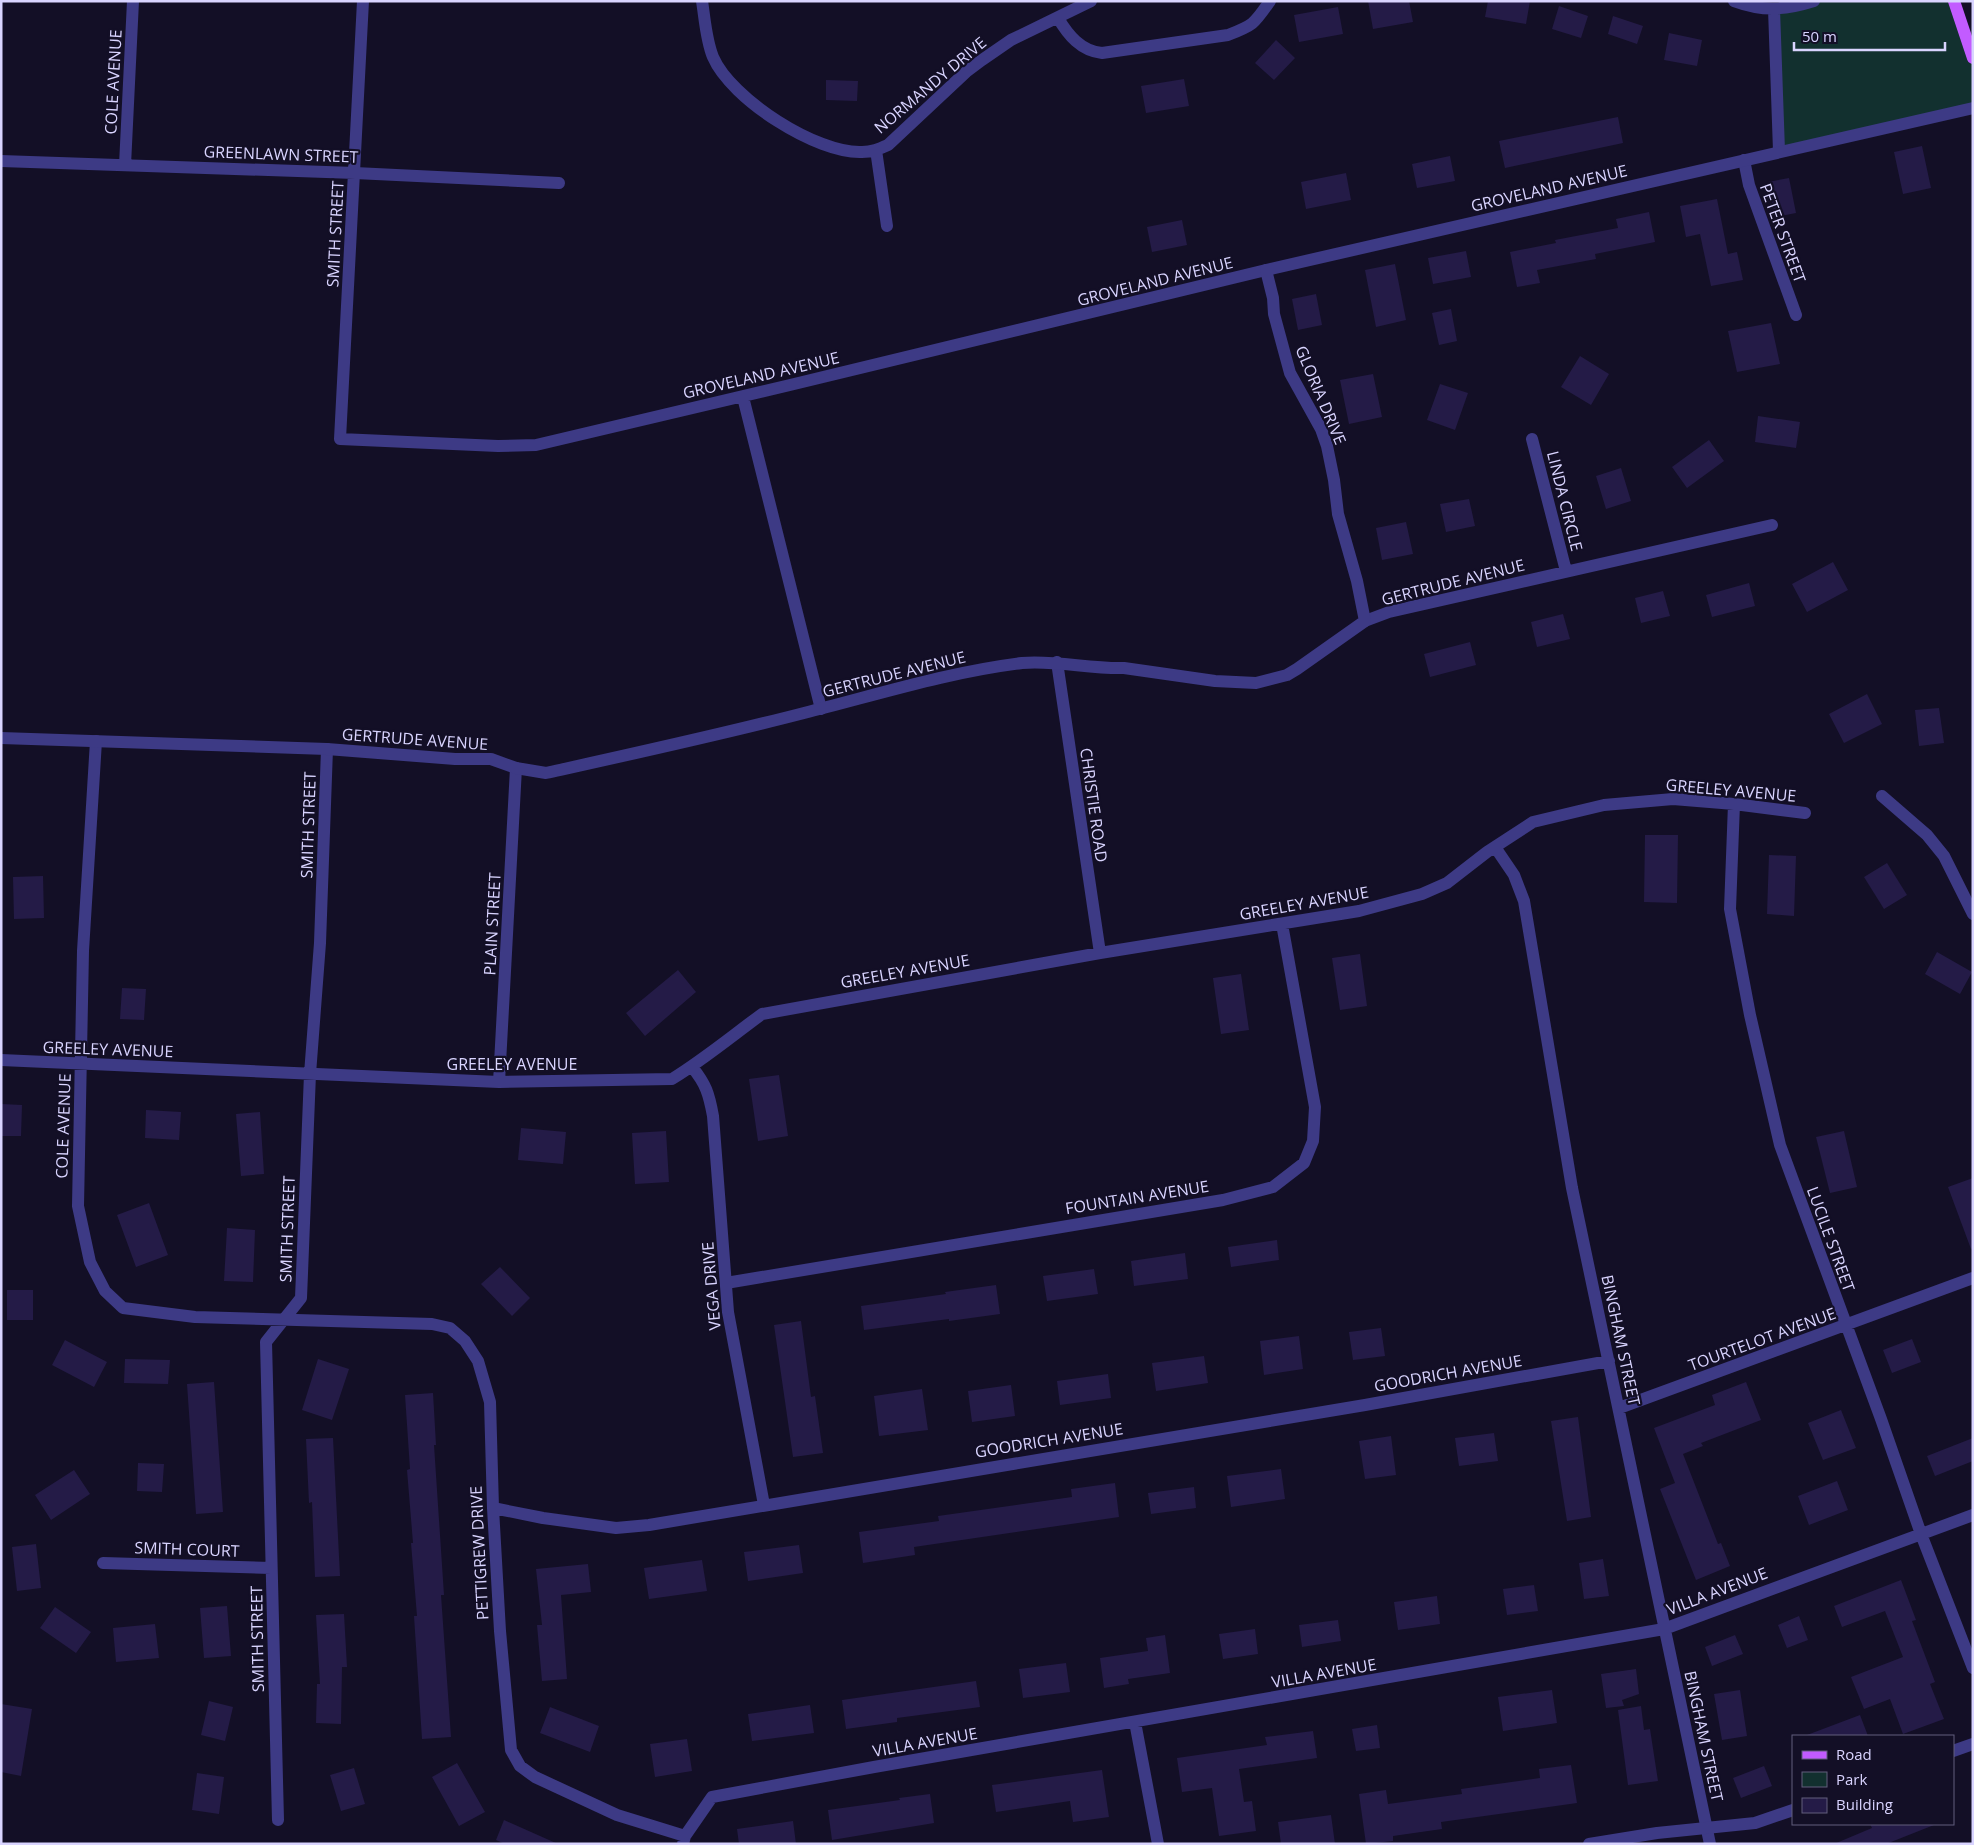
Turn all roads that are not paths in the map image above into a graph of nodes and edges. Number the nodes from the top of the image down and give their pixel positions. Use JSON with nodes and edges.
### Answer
{"nodes":[{"id":1,"x":133,"y":1,"type":"edge"},
{"id":2,"x":363,"y":1,"type":"edge"},
{"id":3,"x":702,"y":1,"type":"edge"},
{"id":4,"x":1091,"y":1,"type":"edge"},
{"id":5,"x":1270,"y":1,"type":"edge"},
{"id":6,"x":1734,"y":1,"type":"edge"},
{"id":7,"x":1814,"y":1,"type":"edge"},
{"id":8,"x":1954,"y":1,"type":"edge"},
{"id":9,"x":1774,"y":9,"type":"junction"},
{"id":10,"x":1058,"y":18,"type":"junction"},
{"id":11,"x":1973,"y":58,"type":"edge"},
{"id":12,"x":1973,"y":108,"type":"edge"},
{"id":13,"x":876,"y":150,"type":"junction"},
{"id":14,"x":1778,"y":152,"type":"junction"},
{"id":15,"x":1744,"y":160,"type":"junction"},
{"id":16,"x":1,"y":161,"type":"edge"},
{"id":17,"x":125,"y":165,"type":"junction"},
{"id":18,"x":355,"y":173,"type":"junction"},
{"id":19,"x":559,"y":183,"type":"dead end"},
{"id":20,"x":887,"y":226,"type":"dead end"},
{"id":21,"x":1266,"y":270,"type":"junction"},
{"id":22,"x":1796,"y":315,"type":"dead end"},
{"id":23,"x":743,"y":397,"type":"junction"},
{"id":24,"x":340,"y":439,"type":"joint"},
{"id":25,"x":1532,"y":439,"type":"dead end"},
{"id":26,"x":1772,"y":525,"type":"dead end"},
{"id":27,"x":1566,"y":572,"type":"junction"},
{"id":28,"x":1365,"y":621,"type":"junction"},
{"id":29,"x":1057,"y":662,"type":"junction"},
{"id":30,"x":821,"y":709,"type":"junction"},
{"id":31,"x":1,"y":738,"type":"edge"},
{"id":32,"x":96,"y":741,"type":"junction"},
{"id":33,"x":327,"y":749,"type":"junction"},
{"id":34,"x":516,"y":768,"type":"junction"},
{"id":35,"x":1882,"y":796,"type":"dead end"},
{"id":36,"x":1734,"y":804,"type":"junction"},
{"id":37,"x":1805,"y":813,"type":"dead end"},
{"id":38,"x":1495,"y":847,"type":"junction"},
{"id":39,"x":1973,"y":914,"type":"edge"},
{"id":40,"x":1282,"y":924,"type":"junction"},
{"id":41,"x":1100,"y":953,"type":"junction"},
{"id":42,"x":1,"y":1060,"type":"edge"},
{"id":43,"x":81,"y":1063,"type":"junction"},
{"id":44,"x":692,"y":1067,"type":"junction"},
{"id":45,"x":310,"y":1074,"type":"junction"},
{"id":46,"x":499,"y":1082,"type":"junction"},
{"id":47,"x":1973,"y":1278,"type":"edge"},
{"id":48,"x":726,"y":1283,"type":"junction"},
{"id":49,"x":283,"y":1320,"type":"junction"},
{"id":50,"x":1846,"y":1326,"type":"junction"},
{"id":51,"x":1609,"y":1361,"type":"junction"},
{"id":52,"x":1618,"y":1408,"type":"junction"},
{"id":53,"x":764,"y":1505,"type":"junction"},
{"id":54,"x":493,"y":1508,"type":"junction"},
{"id":55,"x":1973,"y":1515,"type":"edge"},
{"id":56,"x":1921,"y":1534,"type":"junction"},
{"id":57,"x":103,"y":1563,"type":"dead end"},
{"id":58,"x":271,"y":1568,"type":"junction"},
{"id":59,"x":1664,"y":1628,"type":"junction"},
{"id":60,"x":1973,"y":1668,"type":"edge"},
{"id":61,"x":1135,"y":1722,"type":"junction"},
{"id":62,"x":1973,"y":1744,"type":"edge"},
{"id":63,"x":1954,"y":1751,"type":"edge"},
{"id":64,"x":1792,"y":1810,"type":"edge"},
{"id":65,"x":278,"y":1820,"type":"dead end"},
{"id":66,"x":1707,"y":1828,"type":"junction"},
{"id":67,"x":684,"y":1840,"type":"edge"},
{"id":68,"x":1158,"y":1844,"type":"edge"},
{"id":69,"x":1589,"y":1844,"type":"edge"},
{"id":70,"x":1710,"y":1844,"type":"edge"}],
"edges":[{"from":1,"to":17,"type":"street","name":"COLE AVENUE"},
{"from":2,"to":18,"type":"street","name":"SMITH STREET"},
{"from":3,"to":13,"type":"street"},
{"from":4,"to":10,"type":"street","name":"NORMANDY DRIVE"},
{"from":5,"to":10,"type":"street"},
{"from":6,"to":9,"type":"street"},
{"from":7,"to":9,"type":"street"},
{"from":8,"to":11,"type":"main road"},
{"from":9,"to":14,"type":"street"},
{"from":10,"to":13,"type":"street","name":"NORMANDY DRIVE"},
{"from":12,"to":14,"type":"street","name":"GROVELAND AVENUE"},
{"from":13,"to":20,"type":"street"},
{"from":14,"to":15,"type":"street","name":"GROVELAND AVENUE"},
{"from":15,"to":21,"type":"street","name":"GROVELAND AVENUE"},
{"from":15,"to":22,"type":"street","name":"PETER STREET"},
{"from":16,"to":17,"type":"street","name":"GREENLAWN STREET"},
{"from":17,"to":18,"type":"street","name":"GREENLAWN STREET"},
{"from":18,"to":19,"type":"street","name":"GREENLAWN STREET"},
{"from":18,"to":24,"type":"street","name":"SMITH STREET"},
{"from":21,"to":23,"type":"street","name":"GROVELAND AVENUE"},
{"from":21,"to":28,"type":"street","name":"GLORIA DRIVE"},
{"from":23,"to":24,"type":"street","name":"GROVELAND AVENUE"},
{"from":23,"to":30,"type":"street"},
{"from":25,"to":27,"type":"street","name":"LINDA CIRCLE"},
{"from":26,"to":27,"type":"street","name":"GERTRUDE AVENUE"},
{"from":27,"to":28,"type":"street","name":"GERTRUDE AVENUE"},
{"from":28,"to":29,"type":"street","name":"GERTRUDE AVENUE"},
{"from":29,"to":30,"type":"street","name":"GERTRUDE AVENUE"},
{"from":29,"to":41,"type":"street","name":"CHRISTIE ROAD"},
{"from":30,"to":34,"type":"street","name":"GERTRUDE AVENUE"},
{"from":31,"to":32,"type":"street","name":"GERTRUDE AVENUE"},
{"from":32,"to":33,"type":"street","name":"GERTRUDE AVENUE"},
{"from":32,"to":43,"type":"street","name":"COLE AVENUE"},
{"from":33,"to":34,"type":"street","name":"GERTRUDE AVENUE"},
{"from":33,"to":45,"type":"street","name":"SMITH STREET"},
{"from":34,"to":46,"type":"street","name":"PLAIN STREET"},
{"from":35,"to":39,"type":"street"},
{"from":36,"to":37,"type":"street","name":"GREELEY AVENUE"},
{"from":36,"to":38,"type":"street","name":"GREELEY AVENUE"},
{"from":36,"to":50,"type":"street","name":"LUCILE STREET"},
{"from":38,"to":40,"type":"street","name":"GREELEY AVENUE"},
{"from":38,"to":51,"type":"street","name":"BINGHAM STREET"},
{"from":40,"to":41,"type":"street","name":"GREELEY AVENUE"},
{"from":40,"to":48,"type":"street","name":"FOUNTAIN AVENUE"},
{"from":41,"to":44,"type":"street","name":"GREELEY AVENUE"},
{"from":42,"to":43,"type":"street","name":"GREELEY AVENUE"},
{"from":43,"to":45,"type":"street","name":"GREELEY AVENUE"},
{"from":43,"to":49,"type":"street","name":"COLE AVENUE"},
{"from":44,"to":46,"type":"street","name":"GREELEY AVENUE"},
{"from":44,"to":48,"type":"street","name":"VEGA DRIVE"},
{"from":45,"to":46,"type":"street","name":"GREELEY AVENUE"},
{"from":45,"to":49,"type":"street","name":"SMITH STREET"},
{"from":47,"to":50,"type":"street","name":"TOURTELOT AVENUE"},
{"from":48,"to":53,"type":"street","name":"VEGA DRIVE"},
{"from":49,"to":54,"type":"street","name":"PETTIGREW DRIVE"},
{"from":49,"to":58,"type":"street","name":"SMITH STREET"},
{"from":50,"to":52,"type":"street","name":"TOURTELOT AVENUE"},
{"from":50,"to":56,"type":"street","name":"LUCILE STREET"},
{"from":51,"to":52,"type":"street","name":"BINGHAM STREET"},
{"from":51,"to":53,"type":"street","name":"GOODRICH AVENUE"},
{"from":52,"to":59,"type":"street","name":"BINGHAM STREET"},
{"from":53,"to":54,"type":"street","name":"GOODRICH AVENUE"},
{"from":54,"to":67,"type":"street","name":"PETTIGREW DRIVE"},
{"from":55,"to":56,"type":"street","name":"VILLA AVENUE"},
{"from":56,"to":59,"type":"street","name":"VILLA AVENUE"},
{"from":56,"to":60,"type":"street","name":"LUCILE STREET"},
{"from":57,"to":58,"type":"street","name":"SMITH COURT"},
{"from":58,"to":65,"type":"street","name":"SMITH STREET"},
{"from":59,"to":61,"type":"street","name":"VILLA AVENUE"},
{"from":59,"to":66,"type":"street","name":"BINGHAM STREET"},
{"from":61,"to":67,"type":"street","name":"VILLA AVENUE"},
{"from":61,"to":68,"type":"street"},
{"from":62,"to":63,"type":"street"},
{"from":64,"to":66,"type":"street"},
{"from":66,"to":69,"type":"street"},
{"from":66,"to":70,"type":"street","name":"BINGHAM STREET"}]}
